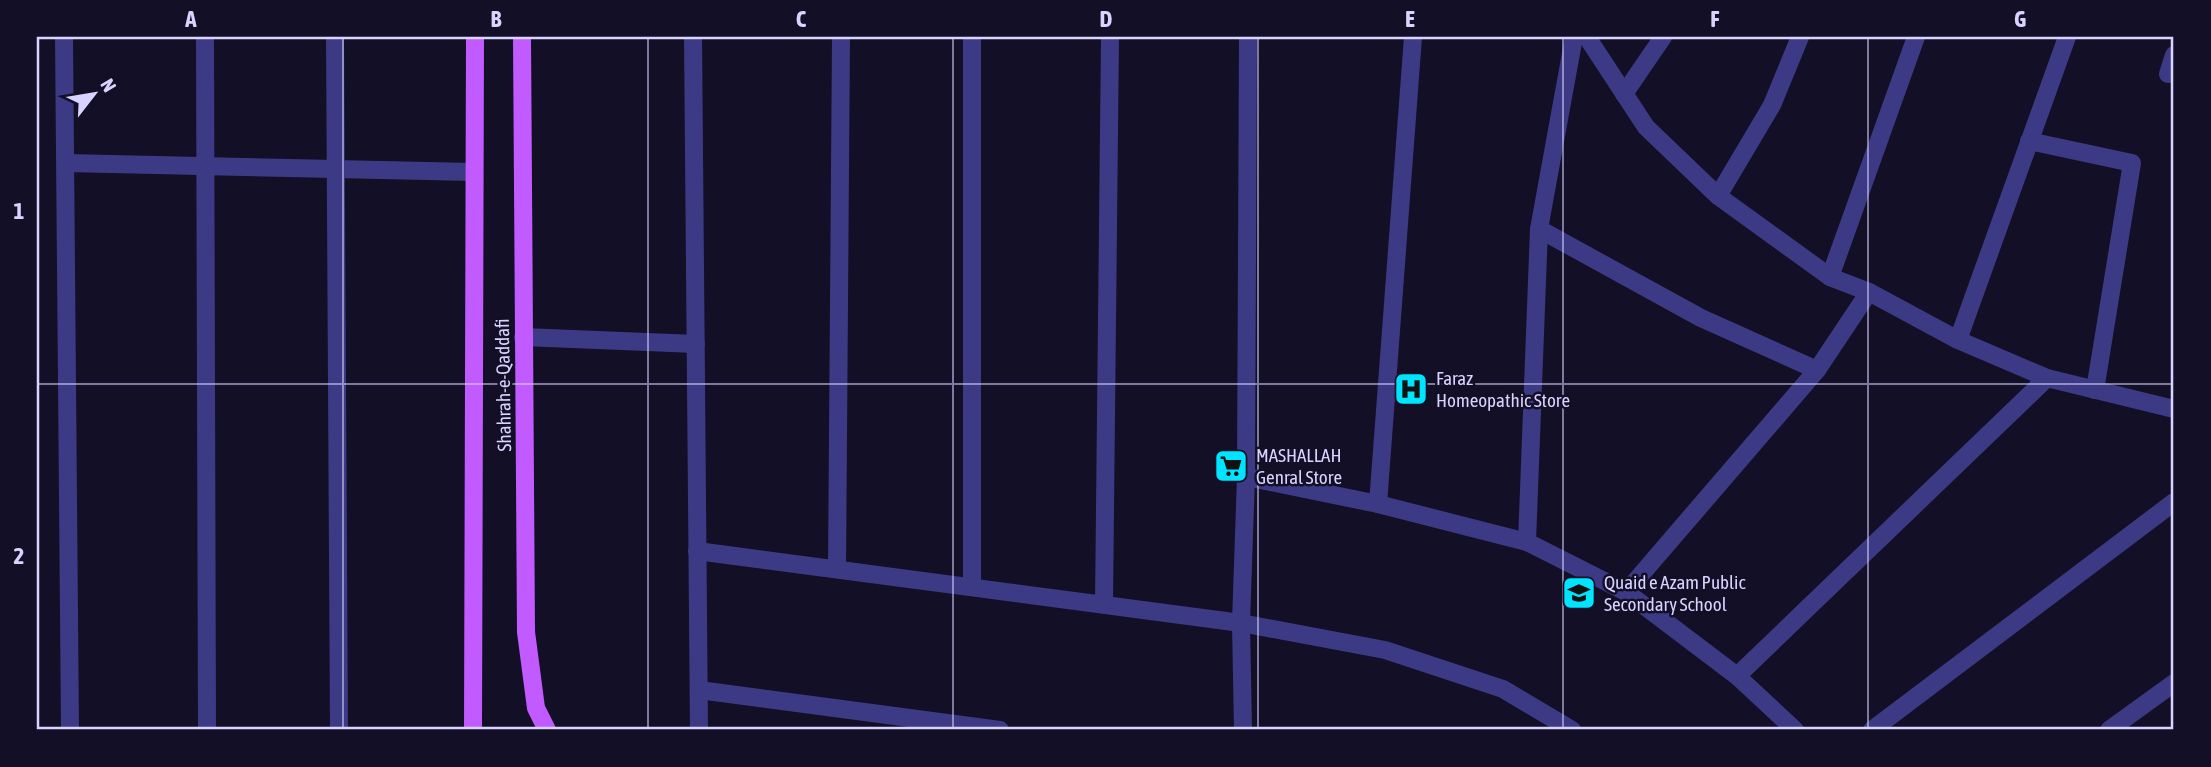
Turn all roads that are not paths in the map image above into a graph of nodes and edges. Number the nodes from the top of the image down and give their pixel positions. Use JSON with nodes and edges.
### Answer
{"nodes":[{"id":1,"x":64,"y":37,"type":"edge"},
{"id":2,"x":205,"y":37,"type":"edge"},
{"id":3,"x":335,"y":37,"type":"edge"},
{"id":4,"x":475,"y":37,"type":"edge"},
{"id":5,"x":522,"y":37,"type":"edge"},
{"id":6,"x":693,"y":37,"type":"edge"},
{"id":7,"x":841,"y":37,"type":"edge"},
{"id":8,"x":972,"y":37,"type":"edge"},
{"id":9,"x":1110,"y":37,"type":"edge"},
{"id":10,"x":1248,"y":37,"type":"edge"},
{"id":11,"x":1413,"y":37,"type":"edge"},
{"id":12,"x":1574,"y":37,"type":"edge"},
{"id":13,"x":1587,"y":37,"type":"edge"},
{"id":14,"x":1663,"y":37,"type":"edge"},
{"id":15,"x":1800,"y":37,"type":"edge"},
{"id":16,"x":1916,"y":37,"type":"edge"},
{"id":17,"x":2067,"y":37,"type":"edge"},
{"id":18,"x":2174,"y":55,"type":"edge"},
{"id":19,"x":2168,"y":74,"type":"dead end"},
{"id":20,"x":1624,"y":94,"type":"junction"},
{"id":21,"x":2029,"y":141,"type":"junction"},
{"id":22,"x":66,"y":163,"type":"junction"},
{"id":23,"x":205,"y":166,"type":"junction"},
{"id":24,"x":336,"y":169,"type":"junction"},
{"id":25,"x":473,"y":172,"type":"junction"},
{"id":26,"x":1718,"y":195,"type":"junction"},
{"id":27,"x":1539,"y":229,"type":"junction"},
{"id":28,"x":1830,"y":277,"type":"junction"},
{"id":29,"x":1869,"y":292,"type":"junction"},
{"id":30,"x":523,"y":337,"type":"junction"},
{"id":31,"x":1958,"y":340,"type":"junction"},
{"id":32,"x":696,"y":344,"type":"junction"},
{"id":33,"x":1817,"y":370,"type":"junction"},
{"id":34,"x":2047,"y":379,"type":"junction"},
{"id":35,"x":2095,"y":390,"type":"junction"},
{"id":36,"x":2174,"y":408,"type":"edge"},
{"id":37,"x":1246,"y":477,"type":"junction"},
{"id":38,"x":2174,"y":502,"type":"edge"},
{"id":39,"x":1378,"y":504,"type":"junction"},
{"id":40,"x":1527,"y":542,"type":"junction"},
{"id":41,"x":697,"y":551,"type":"junction"},
{"id":42,"x":837,"y":569,"type":"junction"},
{"id":43,"x":972,"y":587,"type":"junction"},
{"id":44,"x":1626,"y":592,"type":"junction"},
{"id":45,"x":1104,"y":604,"type":"junction"},
{"id":46,"x":1241,"y":623,"type":"junction"},
{"id":47,"x":1737,"y":676,"type":"junction"},
{"id":48,"x":2174,"y":683,"type":"edge"},
{"id":49,"x":699,"y":690,"type":"junction"},
{"id":50,"x":70,"y":730,"type":"edge"},
{"id":51,"x":207,"y":730,"type":"edge"},
{"id":52,"x":339,"y":730,"type":"edge"},
{"id":53,"x":473,"y":730,"type":"edge"},
{"id":54,"x":547,"y":730,"type":"edge"},
{"id":55,"x":699,"y":730,"type":"edge"},
{"id":56,"x":1000,"y":730,"type":"edge"},
{"id":57,"x":1243,"y":730,"type":"edge"},
{"id":58,"x":1572,"y":730,"type":"edge"},
{"id":59,"x":1795,"y":730,"type":"edge"},
{"id":60,"x":1872,"y":730,"type":"edge"},
{"id":61,"x":2109,"y":730,"type":"edge"}],
"edges":[{"from":1,"to":22,"type":"street"},
{"from":2,"to":23,"type":"street"},
{"from":3,"to":24,"type":"street"},
{"from":4,"to":25,"type":"main road","name":"Shahrah-e-Qaddafi"},
{"from":5,"to":30,"type":"main road","name":"Shahrah-e-Qaddafi"},
{"from":6,"to":32,"type":"street"},
{"from":7,"to":42,"type":"street"},
{"from":8,"to":43,"type":"street"},
{"from":9,"to":45,"type":"street"},
{"from":10,"to":37,"type":"street"},
{"from":11,"to":39,"type":"street"},
{"from":12,"to":27,"type":"street"},
{"from":13,"to":20,"type":"street"},
{"from":14,"to":20,"type":"street"},
{"from":15,"to":26,"type":"street"},
{"from":16,"to":28,"type":"street"},
{"from":17,"to":21,"type":"street"},
{"from":18,"to":19,"type":"street"},
{"from":20,"to":26,"type":"street"},
{"from":21,"to":31,"type":"street"},
{"from":21,"to":35,"type":"street"},
{"from":22,"to":23,"type":"street"},
{"from":22,"to":50,"type":"street"},
{"from":23,"to":24,"type":"street"},
{"from":23,"to":51,"type":"street"},
{"from":24,"to":25,"type":"street"},
{"from":24,"to":52,"type":"street"},
{"from":25,"to":53,"type":"main road","name":"Shahrah-e-Qaddafi"},
{"from":26,"to":28,"type":"street"},
{"from":27,"to":33,"type":"street"},
{"from":27,"to":40,"type":"street"},
{"from":28,"to":29,"type":"street"},
{"from":29,"to":31,"type":"street"},
{"from":29,"to":33,"type":"street"},
{"from":30,"to":32,"type":"street"},
{"from":30,"to":54,"type":"main road","name":"Shahrah-e-Qaddafi"},
{"from":31,"to":34,"type":"street"},
{"from":32,"to":41,"type":"street"},
{"from":33,"to":44,"type":"street"},
{"from":34,"to":35,"type":"street"},
{"from":34,"to":47,"type":"street"},
{"from":35,"to":36,"type":"street"},
{"from":37,"to":39,"type":"street"},
{"from":37,"to":46,"type":"street"},
{"from":38,"to":60,"type":"street"},
{"from":39,"to":40,"type":"street"},
{"from":40,"to":44,"type":"street"},
{"from":41,"to":42,"type":"street"},
{"from":41,"to":49,"type":"street"},
{"from":42,"to":43,"type":"street"},
{"from":43,"to":45,"type":"street"},
{"from":44,"to":47,"type":"street"},
{"from":45,"to":46,"type":"street"},
{"from":46,"to":57,"type":"street"},
{"from":46,"to":58,"type":"street"},
{"from":47,"to":59,"type":"street"},
{"from":48,"to":61,"type":"street"},
{"from":49,"to":55,"type":"street"},
{"from":49,"to":56,"type":"street"}]}
